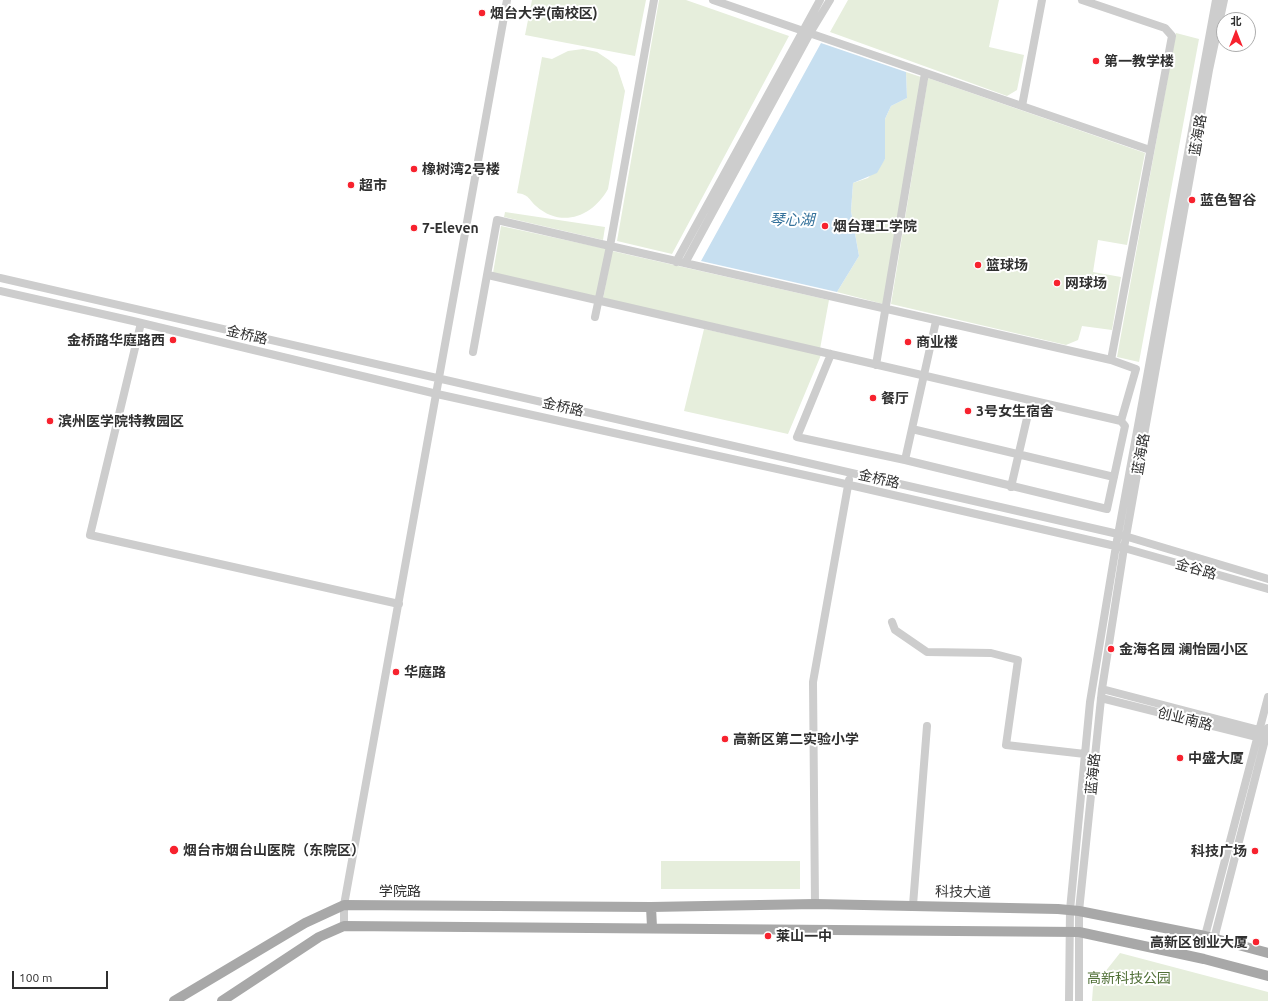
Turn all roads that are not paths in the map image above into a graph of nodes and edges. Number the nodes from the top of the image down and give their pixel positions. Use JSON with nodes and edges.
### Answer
{"nodes":[{"id":1,"x":508,"y":0,"type":"edge"},
{"id":2,"x":654,"y":0,"type":"edge"},
{"id":3,"x":713,"y":0,"type":"edge"},
{"id":4,"x":820,"y":0,"type":"edge"},
{"id":5,"x":830,"y":0,"type":"edge"},
{"id":6,"x":1042,"y":0,"type":"edge"},
{"id":7,"x":1082,"y":0,"type":"edge"},
{"id":8,"x":1216,"y":0,"type":"edge"},
{"id":9,"x":1224,"y":0,"type":"edge"},
{"id":10,"x":806,"y":32,"type":"junction"},
{"id":11,"x":925,"y":73,"type":"junction"},
{"id":12,"x":1022,"y":106,"type":"junction"},
{"id":13,"x":1150,"y":150,"type":"junction"},
{"id":14,"x":610,"y":246,"type":"junction"},
{"id":15,"x":676,"y":262,"type":"junction"},
{"id":16,"x":685,"y":263,"type":"junction"},
{"id":17,"x":488,"y":275,"type":"junction"},
{"id":18,"x":0,"y":278,"type":"edge"},
{"id":19,"x":0,"y":291,"type":"edge"},
{"id":20,"x":885,"y":309,"type":"junction"},
{"id":21,"x":595,"y":317,"type":"dead end"},
{"id":22,"x":936,"y":321,"type":"junction"},
{"id":23,"x":141,"y":323,"type":"junction"},
{"id":24,"x":473,"y":352,"type":"dead end"},
{"id":25,"x":831,"y":354,"type":"junction"},
{"id":26,"x":1111,"y":360,"type":"junction"},
{"id":27,"x":876,"y":365,"type":"junction"},
{"id":28,"x":924,"y":376,"type":"junction"},
{"id":29,"x":440,"y":378,"type":"junction"},
{"id":30,"x":437,"y":394,"type":"junction"},
{"id":31,"x":1031,"y":401,"type":"junction"},
{"id":32,"x":1121,"y":421,"type":"junction"},
{"id":33,"x":912,"y":428,"type":"junction"},
{"id":34,"x":905,"y":460,"type":"junction"},
{"id":35,"x":851,"y":473,"type":"junction"},
{"id":36,"x":1114,"y":477,"type":"junction"},
{"id":37,"x":848,"y":484,"type":"junction"},
{"id":38,"x":1011,"y":487,"type":"junction"},
{"id":39,"x":1122,"y":535,"type":"junction"},
{"id":40,"x":1120,"y":547,"type":"junction"},
{"id":41,"x":1268,"y":579,"type":"edge"},
{"id":42,"x":1268,"y":590,"type":"edge"},
{"id":43,"x":399,"y":604,"type":"junction"},
{"id":44,"x":892,"y":622,"type":"dead end"},
{"id":45,"x":1102,"y":689,"type":"junction"},
{"id":46,"x":1268,"y":697,"type":"edge"},
{"id":47,"x":1101,"y":698,"type":"junction"},
{"id":48,"x":927,"y":726,"type":"dead end"},
{"id":49,"x":1265,"y":734,"type":"edge"},
{"id":50,"x":1085,"y":754,"type":"junction"},
{"id":51,"x":815,"y":904,"type":"junction"},
{"id":52,"x":344,"y":905,"type":"junction"},
{"id":53,"x":913,"y":905,"type":"junction"},
{"id":54,"x":651,"y":907,"type":"junction"},
{"id":55,"x":1074,"y":911,"type":"junction"},
{"id":56,"x":344,"y":926,"type":"junction"},
{"id":57,"x":652,"y":927,"type":"junction"},
{"id":58,"x":1074,"y":932,"type":"junction"},
{"id":59,"x":1210,"y":937,"type":"junction"},
{"id":60,"x":1268,"y":953,"type":"edge"},
{"id":61,"x":1268,"y":976,"type":"edge"},
{"id":62,"x":174,"y":1001,"type":"edge"},
{"id":63,"x":222,"y":1001,"type":"edge"},
{"id":64,"x":1069,"y":1001,"type":"edge"},
{"id":65,"x":1079,"y":1001,"type":"edge"}],
"edges":[{"from":1,"to":29,"type":"street"},
{"from":2,"to":14,"type":"street"},
{"from":3,"to":10,"type":"street"},
{"from":4,"to":10,"type":"street"},
{"from":5,"to":10,"type":"street"},
{"from":6,"to":12,"type":"street"},
{"from":7,"to":13,"type":"street"},
{"from":8,"to":39,"type":"street","name":"蓝海路"},
{"from":9,"to":39,"type":"street","name":"蓝海路"},
{"from":10,"to":11,"type":"street"},
{"from":10,"to":15,"type":"street"},
{"from":10,"to":16,"type":"street"},
{"from":11,"to":12,"type":"street"},
{"from":11,"to":20,"type":"street"},
{"from":12,"to":13,"type":"street"},
{"from":13,"to":26,"type":"street"},
{"from":14,"to":15,"type":"street"},
{"from":14,"to":17,"type":"street"},
{"from":14,"to":21,"type":"street"},
{"from":15,"to":16,"type":"street"},
{"from":16,"to":20,"type":"street"},
{"from":17,"to":24,"type":"street"},
{"from":17,"to":25,"type":"street"},
{"from":18,"to":29,"type":"street","name":"金桥路"},
{"from":19,"to":23,"type":"street","name":"金桥路"},
{"from":20,"to":22,"type":"street"},
{"from":20,"to":27,"type":"street"},
{"from":22,"to":26,"type":"street"},
{"from":22,"to":28,"type":"street"},
{"from":23,"to":30,"type":"street","name":"金桥路"},
{"from":23,"to":43,"type":"street"},
{"from":25,"to":27,"type":"street"},
{"from":25,"to":34,"type":"street"},
{"from":26,"to":32,"type":"street"},
{"from":27,"to":28,"type":"street"},
{"from":28,"to":31,"type":"street"},
{"from":28,"to":33,"type":"street"},
{"from":29,"to":30,"type":"street"},
{"from":29,"to":35,"type":"street","name":"金桥路"},
{"from":30,"to":37,"type":"street","name":"金桥路"},
{"from":30,"to":43,"type":"street"},
{"from":31,"to":32,"type":"street"},
{"from":31,"to":38,"type":"street"},
{"from":32,"to":36,"type":"street"},
{"from":33,"to":34,"type":"street"},
{"from":33,"to":36,"type":"street"},
{"from":34,"to":38,"type":"street"},
{"from":35,"to":37,"type":"street"},
{"from":35,"to":39,"type":"street","name":"金桥路"},
{"from":36,"to":38,"type":"street"},
{"from":37,"to":40,"type":"street","name":"金桥路"},
{"from":37,"to":51,"type":"street"},
{"from":39,"to":40,"type":"street","name":"蓝海路"},
{"from":39,"to":41,"type":"street","name":"金谷路"},
{"from":40,"to":42,"type":"street","name":"金谷路"},
{"from":40,"to":45,"type":"street","name":"蓝海路"},
{"from":40,"to":50,"type":"street","name":"蓝海路"},
{"from":43,"to":52,"type":"street"},
{"from":44,"to":50,"type":"street"},
{"from":45,"to":47,"type":"street","name":"蓝海路"},
{"from":45,"to":49,"type":"street","name":"创业南路"},
{"from":46,"to":49,"type":"street"},
{"from":47,"to":49,"type":"street","name":"创业南路"},
{"from":47,"to":55,"type":"street","name":"蓝海路"},
{"from":48,"to":53,"type":"street"},
{"from":49,"to":59,"type":"street"},
{"from":50,"to":55,"type":"street","name":"蓝海路"},
{"from":51,"to":53,"type":"main road","name":"科技大道"},
{"from":51,"to":54,"type":"main road","name":"科技大道"},
{"from":52,"to":54,"type":"main road","name":"学院路"},
{"from":52,"to":56,"type":"street"},
{"from":52,"to":62,"type":"main road","name":"学院路"},
{"from":53,"to":55,"type":"main road","name":"科技大道"},
{"from":54,"to":57,"type":"main road"},
{"from":55,"to":58,"type":"street"},
{"from":55,"to":59,"type":"main road","name":"科技大道"},
{"from":56,"to":57,"type":"main road"},
{"from":56,"to":63,"type":"main road"},
{"from":57,"to":58,"type":"main road"},
{"from":58,"to":61,"type":"main road"},
{"from":58,"to":64,"type":"street"},
{"from":58,"to":65,"type":"street"},
{"from":59,"to":60,"type":"main road","name":"科技大道"}]}
